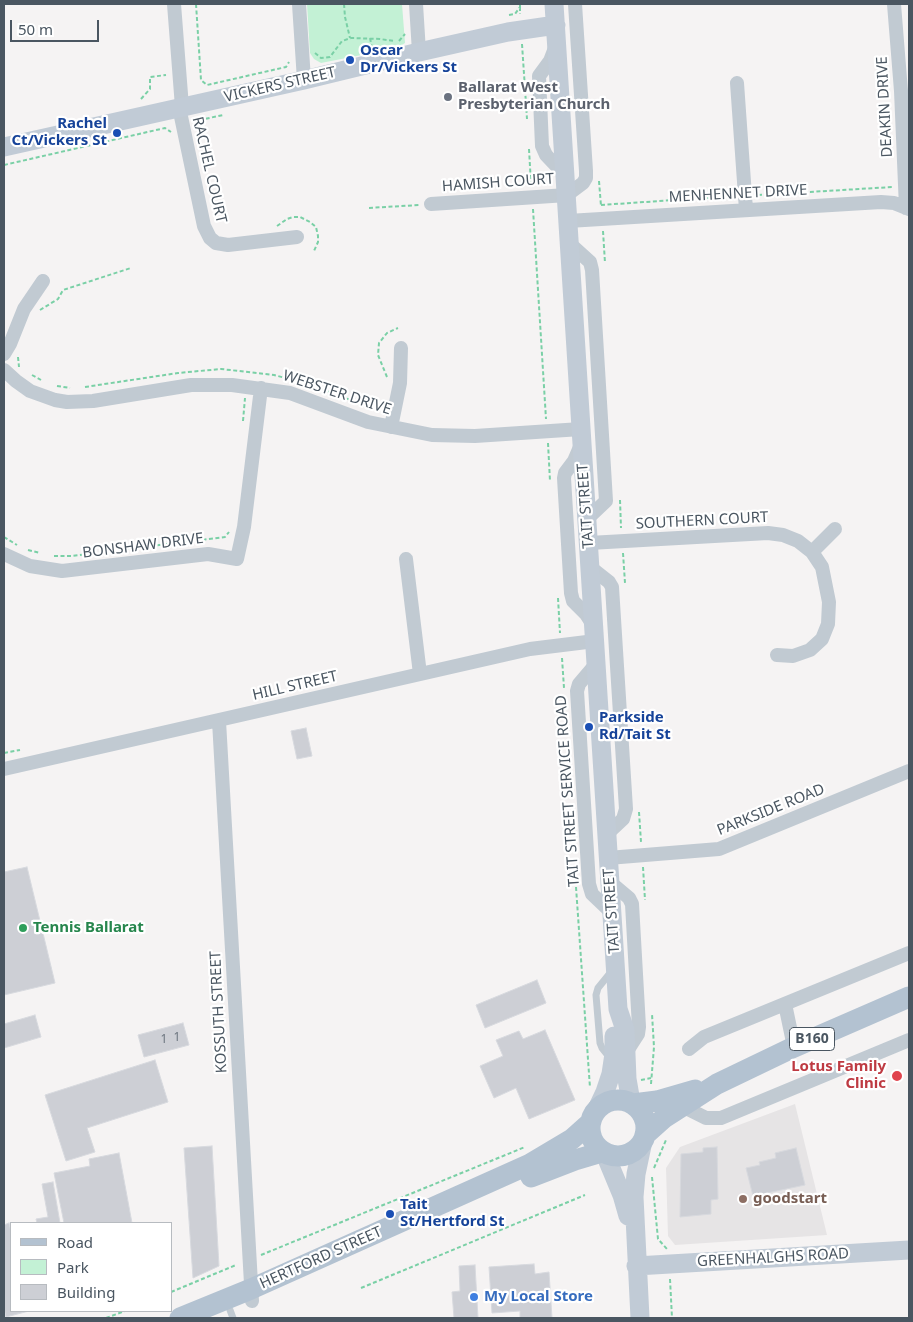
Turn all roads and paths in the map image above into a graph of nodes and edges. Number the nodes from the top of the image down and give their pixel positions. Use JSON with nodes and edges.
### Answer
{"nodes":[{"id":1,"x":174,"y":4,"type":"edge"},
{"id":2,"x":196,"y":4,"type":"edge"},
{"id":3,"x":300,"y":4,"type":"edge"},
{"id":4,"x":344,"y":4,"type":"edge"},
{"id":5,"x":416,"y":4,"type":"edge"},
{"id":6,"x":554,"y":4,"type":"edge"},
{"id":7,"x":575,"y":4,"type":"edge"},
{"id":8,"x":894,"y":4,"type":"edge"},
{"id":9,"x":520,"y":5,"type":"edge"},
{"id":10,"x":506,"y":16,"type":"dead end"},
{"id":11,"x":521,"y":30,"type":"junction"},
{"id":12,"x":556,"y":34,"type":"junction"},
{"id":13,"x":350,"y":38,"type":"junction"},
{"id":14,"x":370,"y":38,"type":"junction"},
{"id":15,"x":398,"y":42,"type":"dead end"},
{"id":16,"x":302,"y":46,"type":"junction"},
{"id":17,"x":369,"y":52,"type":"dead end"},
{"id":18,"x":419,"y":52,"type":"junction"},
{"id":19,"x":292,"y":59,"type":"dead end"},
{"id":20,"x":200,"y":72,"type":"junction"},
{"id":21,"x":179,"y":74,"type":"junction"},
{"id":22,"x":304,"y":80,"type":"junction"},
{"id":23,"x":736,"y":83,"type":"dead end"},
{"id":24,"x":905,"y":91,"type":"edge"},
{"id":25,"x":134,"y":101,"type":"dead end"},
{"id":26,"x":180,"y":107,"type":"junction"},
{"id":27,"x":527,"y":118,"type":"dead end"},
{"id":28,"x":200,"y":120,"type":"dead end"},
{"id":29,"x":185,"y":136,"type":"junction"},
{"id":30,"x":4,"y":147,"type":"edge"},
{"id":31,"x":529,"y":148,"type":"dead end"},
{"id":32,"x":4,"y":164,"type":"edge"},
{"id":33,"x":892,"y":187,"type":"dead end"},
{"id":34,"x":567,"y":195,"type":"junction"},
{"id":35,"x":745,"y":196,"type":"junction"},
{"id":36,"x":532,"y":198,"type":"junction"},
{"id":37,"x":431,"y":204,"type":"joint"},
{"id":38,"x":601,"y":205,"type":"dead end"},
{"id":39,"x":369,"y":208,"type":"dead end"},
{"id":40,"x":908,"y":208,"type":"edge"},
{"id":41,"x":746,"y":210,"type":"junction"},
{"id":42,"x":568,"y":220,"type":"junction"},
{"id":43,"x":275,"y":227,"type":"dead end"},
{"id":44,"x":297,"y":238,"type":"dead end"},
{"id":45,"x":569,"y":243,"type":"junction"},
{"id":46,"x":314,"y":251,"type":"dead end"},
{"id":47,"x":131,"y":268,"type":"dead end"},
{"id":48,"x":43,"y":281,"type":"dead end"},
{"id":49,"x":36,"y":314,"type":"dead end"},
{"id":50,"x":398,"y":328,"type":"dead end"},
{"id":51,"x":401,"y":348,"type":"dead end"},
{"id":52,"x":11,"y":355,"type":"edge"},
{"id":53,"x":19,"y":367,"type":"dead end"},
{"id":54,"x":4,"y":370,"type":"edge"},
{"id":55,"x":27,"y":372,"type":"dead end"},
{"id":56,"x":251,"y":372,"type":"dead end"},
{"id":57,"x":46,"y":382,"type":"dead end"},
{"id":58,"x":388,"y":382,"type":"dead end"},
{"id":59,"x":53,"y":385,"type":"dead end"},
{"id":60,"x":254,"y":387,"type":"junction"},
{"id":61,"x":77,"y":388,"type":"dead end"},
{"id":62,"x":84,"y":388,"type":"dead end"},
{"id":63,"x":384,"y":405,"type":"dead end"},
{"id":64,"x":377,"y":410,"type":"dead end"},
{"id":65,"x":243,"y":424,"type":"dead end"},
{"id":66,"x":391,"y":428,"type":"junction"},
{"id":67,"x":547,"y":431,"type":"junction"},
{"id":68,"x":582,"y":435,"type":"junction"},
{"id":69,"x":587,"y":519,"type":"junction"},
{"id":70,"x":835,"y":529,"type":"dead end"},
{"id":71,"x":230,"y":532,"type":"dead end"},
{"id":72,"x":4,"y":537,"type":"edge"},
{"id":73,"x":589,"y":544,"type":"junction"},
{"id":74,"x":812,"y":552,"type":"junction"},
{"id":75,"x":4,"y":554,"type":"edge"},
{"id":76,"x":406,"y":559,"type":"dead end"},
{"id":77,"x":590,"y":567,"type":"junction"},
{"id":78,"x":594,"y":633,"type":"junction"},
{"id":79,"x":777,"y":655,"type":"dead end"},
{"id":80,"x":596,"y":664,"type":"junction"},
{"id":81,"x":420,"y":674,"type":"junction"},
{"id":82,"x":219,"y":720,"type":"junction"},
{"id":83,"x":20,"y":750,"type":"dead end"},
{"id":84,"x":4,"y":753,"type":"edge"},
{"id":85,"x":4,"y":769,"type":"edge"},
{"id":86,"x":909,"y":771,"type":"edge"},
{"id":87,"x":607,"y":834,"type":"junction"},
{"id":88,"x":608,"y":858,"type":"junction"},
{"id":89,"x":610,"y":882,"type":"junction"},
{"id":90,"x":612,"y":913,"type":"junction"},
{"id":91,"x":909,"y":952,"type":"edge"},
{"id":92,"x":616,"y":963,"type":"junction"},
{"id":93,"x":909,"y":997,"type":"edge"},
{"id":94,"x":785,"y":1004,"type":"junction"},
{"id":95,"x":909,"y":1040,"type":"edge"},
{"id":96,"x":794,"y":1047,"type":"junction"},
{"id":97,"x":689,"y":1049,"type":"dead end"},
{"id":98,"x":619,"y":1061,"type":"junction"},
{"id":99,"x":717,"y":1084,"type":"junction"},
{"id":100,"x":589,"y":1089,"type":"dead end"},
{"id":101,"x":632,"y":1103,"type":"junction"},
{"id":102,"x":680,"y":1107,"type":"junction"},
{"id":103,"x":592,"y":1108,"type":"junction"},
{"id":104,"x":644,"y":1138,"type":"junction"},
{"id":105,"x":666,"y":1140,"type":"dead end"},
{"id":106,"x":527,"y":1146,"type":"dead end"},
{"id":107,"x":603,"y":1153,"type":"junction"},
{"id":108,"x":585,"y":1195,"type":"dead end"},
{"id":109,"x":635,"y":1244,"type":"junction"},
{"id":110,"x":909,"y":1250,"type":"edge"},
{"id":111,"x":249,"y":1260,"type":"junction"},
{"id":112,"x":636,"y":1266,"type":"junction"},
{"id":113,"x":669,"y":1275,"type":"junction"},
{"id":114,"x":362,"y":1288,"type":"dead end"},
{"id":115,"x":172,"y":1292,"type":"edge"},
{"id":116,"x":251,"y":1295,"type":"junction"},
{"id":117,"x":122,"y":1312,"type":"edge"},
{"id":118,"x":224,"y":1316,"type":"edge"},
{"id":119,"x":106,"y":1318,"type":"edge"},
{"id":120,"x":180,"y":1318,"type":"edge"},
{"id":121,"x":640,"y":1318,"type":"edge"},
{"id":122,"x":672,"y":1318,"type":"edge"}],
"edges":[{"from":1,"to":21,"type":"street"},
{"from":2,"to":20,"type":"path"},
{"from":3,"to":16,"type":"street"},
{"from":4,"to":13,"type":"path"},
{"from":5,"to":18,"type":"street"},
{"from":6,"to":12,"type":"street","name":"TAIT STREET"},
{"from":7,"to":34,"type":"street"},
{"from":8,"to":24,"type":"street","name":"DEAKIN DRIVE"},
{"from":9,"to":10,"type":"path"},
{"from":9,"to":11,"type":"path"},
{"from":11,"to":12,"type":"street","name":"VICKERS STREET"},
{"from":11,"to":18,"type":"street","name":"VICKERS STREET"},
{"from":11,"to":27,"type":"path"},
{"from":12,"to":34,"type":"street","name":"TAIT STREET"},
{"from":13,"to":14,"type":"path"},
{"from":13,"to":16,"type":"path"},
{"from":14,"to":15,"type":"path"},
{"from":14,"to":17,"type":"path"},
{"from":16,"to":22,"type":"street"},
{"from":18,"to":22,"type":"street","name":"VICKERS STREET"},
{"from":19,"to":20,"type":"path"},
{"from":20,"to":21,"type":"path"},
{"from":21,"to":25,"type":"path"},
{"from":21,"to":26,"type":"street"},
{"from":22,"to":26,"type":"street","name":"VICKERS STREET"},
{"from":23,"to":35,"type":"street"},
{"from":24,"to":40,"type":"street","name":"DEAKIN DRIVE"},
{"from":26,"to":29,"type":"street","name":"RACHEL COURT"},
{"from":26,"to":30,"type":"street","name":"VICKERS STREET"},
{"from":28,"to":29,"type":"path"},
{"from":29,"to":32,"type":"path"},
{"from":29,"to":44,"type":"street","name":"RACHEL COURT"},
{"from":31,"to":36,"type":"path"},
{"from":33,"to":35,"type":"path"},
{"from":34,"to":36,"type":"street","name":"HAMISH COURT"},
{"from":34,"to":42,"type":"street","name":"TAIT STREET"},
{"from":35,"to":38,"type":"path"},
{"from":35,"to":41,"type":"street"},
{"from":36,"to":37,"type":"street","name":"HAMISH COURT"},
{"from":36,"to":67,"type":"path"},
{"from":37,"to":39,"type":"path"},
{"from":40,"to":41,"type":"street","name":"MENHENNET DRIVE"},
{"from":41,"to":42,"type":"street","name":"MENHENNET DRIVE"},
{"from":42,"to":45,"type":"street","name":"TAIT STREET"},
{"from":43,"to":46,"type":"path"},
{"from":45,"to":68,"type":"street","name":"TAIT STREET"},
{"from":45,"to":69,"type":"street"},
{"from":47,"to":49,"type":"path"},
{"from":48,"to":52,"type":"street"},
{"from":50,"to":58,"type":"path"},
{"from":51,"to":66,"type":"street"},
{"from":52,"to":53,"type":"path"},
{"from":54,"to":60,"type":"street","name":"WEBSTER DRIVE"},
{"from":55,"to":57,"type":"path"},
{"from":56,"to":62,"type":"path"},
{"from":59,"to":61,"type":"path"},
{"from":60,"to":65,"type":"path"},
{"from":60,"to":66,"type":"street","name":"WEBSTER DRIVE"},
{"from":60,"to":75,"type":"street","name":"BONSHAW DRIVE"},
{"from":63,"to":64,"type":"path"},
{"from":66,"to":67,"type":"street","name":"WEBSTER DRIVE"},
{"from":67,"to":68,"type":"street","name":"WEBSTER DRIVE"},
{"from":68,"to":69,"type":"street","name":"TAIT STREET"},
{"from":68,"to":78,"type":"street"},
{"from":69,"to":73,"type":"street","name":"TAIT STREET"},
{"from":70,"to":74,"type":"street"},
{"from":71,"to":72,"type":"path"},
{"from":73,"to":74,"type":"street","name":"SOUTHERN COURT"},
{"from":73,"to":77,"type":"street","name":"TAIT STREET"},
{"from":74,"to":79,"type":"street","name":"SOUTHERN COURT"},
{"from":76,"to":81,"type":"street"},
{"from":77,"to":78,"type":"street","name":"TAIT STREET"},
{"from":77,"to":87,"type":"street"},
{"from":78,"to":80,"type":"street","name":"TAIT STREET"},
{"from":78,"to":81,"type":"street","name":"HILL STREET"},
{"from":80,"to":87,"type":"street","name":"TAIT STREET"},
{"from":80,"to":90,"type":"street","name":"TAIT STREET SERVICE ROAD"},
{"from":81,"to":82,"type":"street","name":"HILL STREET"},
{"from":82,"to":85,"type":"street","name":"HILL STREET"},
{"from":82,"to":111,"type":"street","name":"KOSSUTH STREET"},
{"from":83,"to":84,"type":"path"},
{"from":86,"to":88,"type":"street","name":"PARKSIDE ROAD"},
{"from":87,"to":88,"type":"street","name":"TAIT STREET"},
{"from":88,"to":89,"type":"street","name":"TAIT STREET"},
{"from":89,"to":90,"type":"street","name":"TAIT STREET"},
{"from":89,"to":98,"type":"street"},
{"from":90,"to":92,"type":"street","name":"TAIT STREET"},
{"from":91,"to":94,"type":"street"},
{"from":92,"to":98,"type":"street","name":"TAIT STREET"},
{"from":92,"to":98,"type":"lane"},
{"from":93,"to":96,"type":"main road","number":"B160"},
{"from":94,"to":96,"type":"street"},
{"from":94,"to":97,"type":"street"},
{"from":95,"to":102,"type":"street"},
{"from":96,"to":99,"type":"main road","number":"B160"},
{"from":98,"to":101,"type":"street","name":"TAIT STREET"},
{"from":98,"to":103,"type":"street","name":"TAIT STREET"},
{"from":99,"to":101,"type":"main road","number":"B160"},
{"from":99,"to":102,"type":"main road","number":"B160"},
{"from":100,"to":103,"type":"path"},
{"from":101,"to":103,"type":"main road","number":"B160"},
{"from":101,"to":104,"type":"main road"},
{"from":102,"to":104,"type":"main road","number":"B160"},
{"from":103,"to":107,"type":"main road"},
{"from":103,"to":116,"type":"main road","name":"HERTFORD STREET","number":"B160"},
{"from":104,"to":107,"type":"main road","number":"B160"},
{"from":104,"to":109,"type":"street"},
{"from":105,"to":113,"type":"path"},
{"from":106,"to":111,"type":"path"},
{"from":107,"to":109,"type":"street"},
{"from":107,"to":116,"type":"main road","name":"HERTFORD STREET","number":"B160"},
{"from":108,"to":114,"type":"path"},
{"from":109,"to":112,"type":"street"},
{"from":110,"to":113,"type":"street","name":"GREENHALGHS ROAD"},
{"from":111,"to":115,"type":"path"},
{"from":111,"to":116,"type":"street","name":"KOSSUTH STREET"},
{"from":112,"to":113,"type":"street","name":"GREENHALGHS ROAD"},
{"from":112,"to":121,"type":"street"},
{"from":113,"to":122,"type":"path"},
{"from":116,"to":118,"type":"main road","name":"HERTFORD STREET","number":"B160"},
{"from":116,"to":120,"type":"main road","name":"HERTFORD STREET","number":"B160"},
{"from":117,"to":119,"type":"path"}]}
